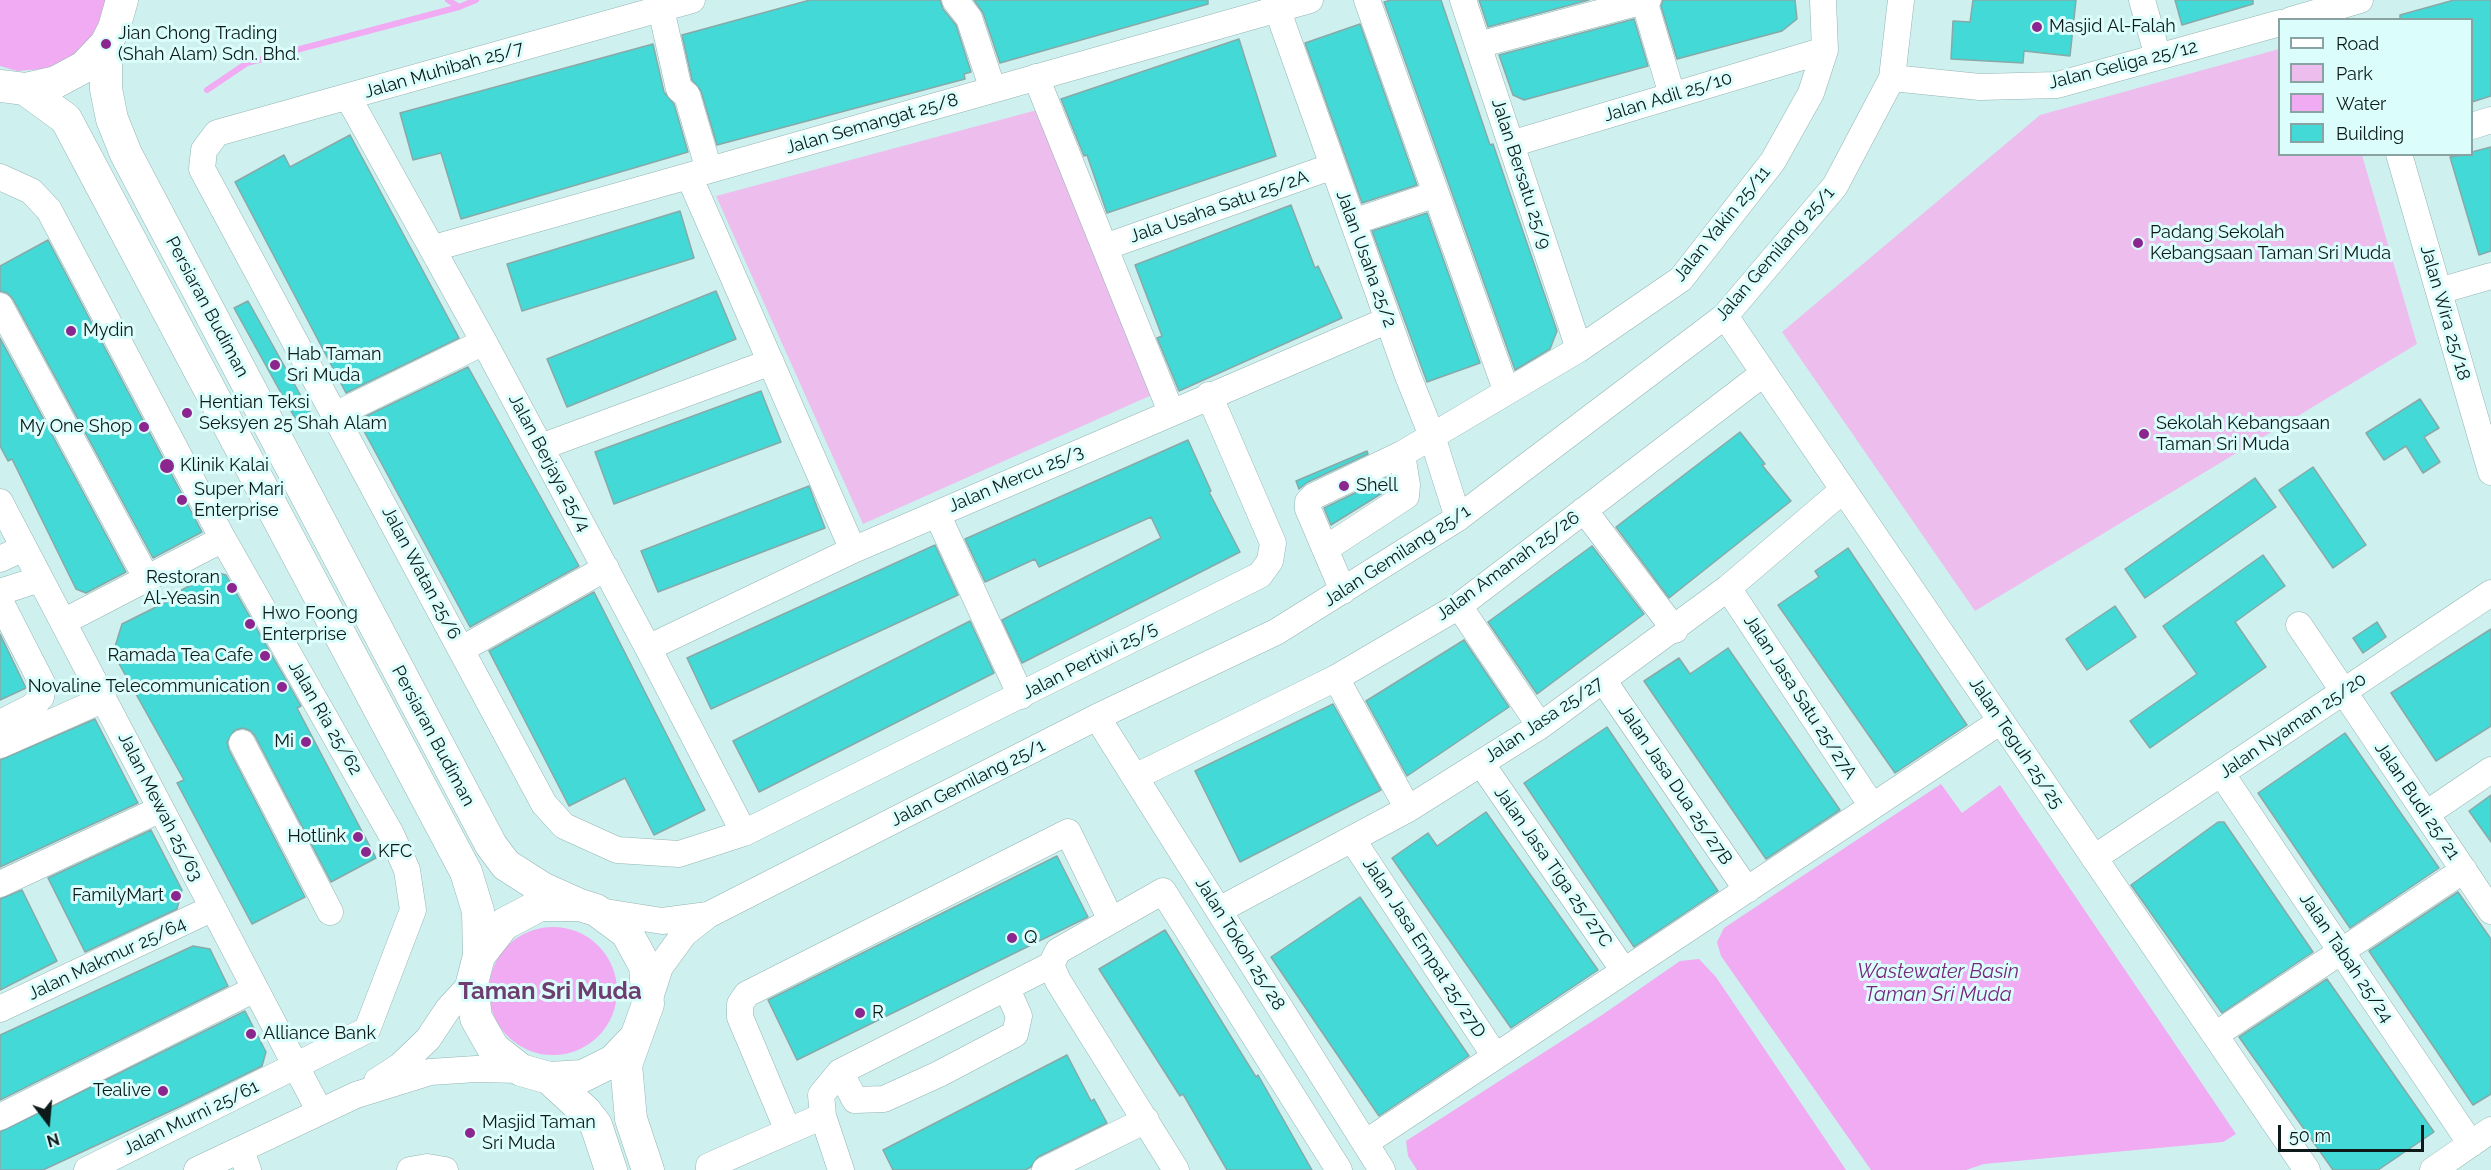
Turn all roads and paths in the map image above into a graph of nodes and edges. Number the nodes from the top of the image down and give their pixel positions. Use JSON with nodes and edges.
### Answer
{"nodes":[{"id":1,"x":692,"y":0,"type":"edge"},
{"id":2,"x":955,"y":0,"type":"edge"},
{"id":3,"x":1310,"y":0,"type":"edge"},
{"id":4,"x":1367,"y":0,"type":"edge"},
{"id":5,"x":1463,"y":0,"type":"edge"},
{"id":6,"x":1645,"y":0,"type":"edge"},
{"id":7,"x":1823,"y":0,"type":"edge"},
{"id":8,"x":1900,"y":0,"type":"edge"},
{"id":9,"x":2142,"y":0,"type":"edge"},
{"id":10,"x":125,"y":4,"type":"edge"},
{"id":11,"x":1276,"y":4,"type":"edge"},
{"id":12,"x":2358,"y":7,"type":"edge"},
{"id":13,"x":662,"y":9,"type":"junction"},
{"id":14,"x":2301,"y":18,"type":"edge"},
{"id":15,"x":2278,"y":24,"type":"edge"},
{"id":16,"x":106,"y":44,"type":"junction"},
{"id":17,"x":1478,"y":45,"type":"junction"},
{"id":18,"x":1825,"y":50,"type":"junction"},
{"id":19,"x":2158,"y":57,"type":"junction"},
{"id":20,"x":1036,"y":77,"type":"junction"},
{"id":21,"x":1892,"y":78,"type":"junction"},
{"id":22,"x":13,"y":88,"type":"edge"},
{"id":23,"x":993,"y":90,"type":"junction"},
{"id":24,"x":1672,"y":95,"type":"junction"},
{"id":25,"x":348,"y":97,"type":"junction"},
{"id":26,"x":2491,"y":120,"type":"edge"},
{"id":27,"x":2473,"y":126,"type":"edge"},
{"id":28,"x":1511,"y":144,"type":"junction"},
{"id":29,"x":204,"y":150,"type":"joint"},
{"id":30,"x":2400,"y":156,"type":"edge"},
{"id":31,"x":1333,"y":166,"type":"junction"},
{"id":32,"x":699,"y":173,"type":"junction"},
{"id":33,"x":0,"y":177,"type":"edge"},
{"id":34,"x":1436,"y":194,"type":"junction"},
{"id":35,"x":1353,"y":222,"type":"junction"},
{"id":36,"x":1105,"y":247,"type":"junction"},
{"id":37,"x":434,"y":248,"type":"junction"},
{"id":38,"x":2491,"y":276,"type":"edge"},
{"id":39,"x":2439,"y":291,"type":"junction"},
{"id":40,"x":0,"y":306,"type":"edge"},
{"id":41,"x":1725,"y":316,"type":"junction"},
{"id":42,"x":1388,"y":320,"type":"junction"},
{"id":43,"x":484,"y":342,"type":"junction"},
{"id":44,"x":1579,"y":349,"type":"junction"},
{"id":45,"x":771,"y":362,"type":"junction"},
{"id":46,"x":1764,"y":373,"type":"junction"},
{"id":47,"x":1506,"y":390,"type":"junction"},
{"id":48,"x":1209,"y":395,"type":"junction"},
{"id":49,"x":1171,"y":412,"type":"junction"},
{"id":50,"x":335,"y":415,"type":"junction"},
{"id":51,"x":2485,"y":431,"type":"edge"},
{"id":52,"x":1432,"y":436,"type":"junction"},
{"id":53,"x":541,"y":447,"type":"junction"},
{"id":54,"x":1402,"y":454,"type":"junction"},
{"id":55,"x":2491,"y":472,"type":"edge"},
{"id":56,"x":1843,"y":490,"type":"junction"},
{"id":57,"x":0,"y":502,"type":"edge"},
{"id":58,"x":1584,"y":510,"type":"junction"},
{"id":59,"x":937,"y":514,"type":"junction"},
{"id":60,"x":1458,"y":518,"type":"junction"},
{"id":61,"x":223,"y":539,"type":"junction"},
{"id":62,"x":24,"y":548,"type":"junction"},
{"id":63,"x":1325,"y":549,"type":"junction"},
{"id":64,"x":853,"y":550,"type":"junction"},
{"id":65,"x":0,"y":559,"type":"edge"},
{"id":66,"x":606,"y":568,"type":"junction"},
{"id":67,"x":40,"y":579,"type":"junction"},
{"id":68,"x":147,"y":579,"type":"junction"},
{"id":69,"x":1728,"y":588,"type":"junction"},
{"id":70,"x":1343,"y":591,"type":"junction"},
{"id":71,"x":0,"y":592,"type":"edge"},
{"id":72,"x":2491,"y":593,"type":"edge"},
{"id":73,"x":0,"y":601,"type":"edge"},
{"id":74,"x":1459,"y":606,"type":"junction"},
{"id":75,"x":63,"y":622,"type":"junction"},
{"id":76,"x":2299,"y":625,"type":"dead end"},
{"id":77,"x":1675,"y":630,"type":"junction"},
{"id":78,"x":648,"y":648,"type":"junction"},
{"id":79,"x":462,"y":649,"type":"junction"},
{"id":80,"x":1336,"y":678,"type":"junction"},
{"id":81,"x":1604,"y":680,"type":"junction"},
{"id":82,"x":2344,"y":692,"type":"junction"},
{"id":83,"x":1021,"y":696,"type":"junction"},
{"id":84,"x":104,"y":699,"type":"junction"},
{"id":85,"x":1097,"y":717,"type":"junction"},
{"id":86,"x":2001,"y":721,"type":"junction"},
{"id":87,"x":0,"y":723,"type":"edge"},
{"id":88,"x":1540,"y":726,"type":"junction"},
{"id":89,"x":242,"y":743,"type":"dead end"},
{"id":90,"x":0,"y":745,"type":"edge"},
{"id":91,"x":1481,"y":763,"type":"junction"},
{"id":92,"x":2491,"y":770,"type":"edge"},
{"id":93,"x":2221,"y":773,"type":"junction"},
{"id":94,"x":1135,"y":777,"type":"junction"},
{"id":95,"x":1872,"y":806,"type":"junction"},
{"id":96,"x":161,"y":809,"type":"junction"},
{"id":97,"x":1408,"y":809,"type":"junction"},
{"id":98,"x":2426,"y":814,"type":"junction"},
{"id":99,"x":744,"y":833,"type":"junction"},
{"id":100,"x":1352,"y":839,"type":"junction"},
{"id":101,"x":2094,"y":858,"type":"junction"},
{"id":102,"x":2464,"y":870,"type":"junction"},
{"id":103,"x":0,"y":884,"type":"edge"},
{"id":104,"x":1747,"y":890,"type":"junction"},
{"id":105,"x":213,"y":908,"type":"junction"},
{"id":106,"x":588,"y":908,"type":"junction"},
{"id":107,"x":1219,"y":910,"type":"junction"},
{"id":108,"x":2491,"y":911,"type":"edge"},
{"id":109,"x":330,"y":912,"type":"dead end"},
{"id":110,"x":708,"y":915,"type":"junction"},
{"id":111,"x":1111,"y":920,"type":"junction"},
{"id":112,"x":2341,"y":951,"type":"junction"},
{"id":113,"x":1052,"y":965,"type":"junction"},
{"id":114,"x":476,"y":969,"type":"junction"},
{"id":115,"x":1624,"y":971,"type":"junction"},
{"id":116,"x":255,"y":989,"type":"junction"},
{"id":117,"x":1007,"y":989,"type":"junction"},
{"id":118,"x":648,"y":1004,"type":"junction"},
{"id":119,"x":0,"y":1009,"type":"edge"},
{"id":120,"x":2215,"y":1035,"type":"junction"},
{"id":121,"x":636,"y":1037,"type":"junction"},
{"id":122,"x":1495,"y":1056,"type":"junction"},
{"id":123,"x":296,"y":1067,"type":"junction"},
{"id":124,"x":840,"y":1072,"type":"junction"},
{"id":125,"x":535,"y":1074,"type":"junction"},
{"id":126,"x":356,"y":1095,"type":"junction"},
{"id":127,"x":320,"y":1113,"type":"junction"},
{"id":128,"x":823,"y":1116,"type":"junction"},
{"id":129,"x":0,"y":1117,"type":"edge"},
{"id":130,"x":1146,"y":1120,"type":"junction"},
{"id":131,"x":788,"y":1131,"type":"junction"},
{"id":132,"x":2481,"y":1137,"type":"edge"},
{"id":133,"x":1365,"y":1143,"type":"junction"},
{"id":134,"x":244,"y":1160,"type":"edge"},
{"id":135,"x":87,"y":1170,"type":"edge"},
{"id":136,"x":197,"y":1170,"type":"edge"},
{"id":137,"x":410,"y":1170,"type":"edge"},
{"id":138,"x":445,"y":1170,"type":"edge"},
{"id":139,"x":611,"y":1170,"type":"edge"},
{"id":140,"x":648,"y":1170,"type":"edge"},
{"id":141,"x":709,"y":1170,"type":"edge"},
{"id":142,"x":841,"y":1170,"type":"edge"},
{"id":143,"x":1045,"y":1170,"type":"edge"},
{"id":144,"x":1176,"y":1170,"type":"edge"},
{"id":145,"x":1339,"y":1170,"type":"edge"},
{"id":146,"x":1382,"y":1170,"type":"edge"},
{"id":147,"x":2307,"y":1170,"type":"edge"},
{"id":148,"x":2433,"y":1170,"type":"edge"}],
"edges":[{"from":1,"to":13,"type":"street","name":"Jalan Muhibah 25/7"},
{"from":2,"to":23,"type":"street"},
{"from":3,"to":11,"type":"street","name":"Jalan Semangat 25/8"},
{"from":4,"to":34,"type":"street"},
{"from":5,"to":17,"type":"street","name":"Jalan Bersatu 25/9"},
{"from":6,"to":17,"type":"street"},
{"from":6,"to":24,"type":"street"},
{"from":7,"to":18,"type":"street","name":"Jalan Yakin 25/11"},
{"from":8,"to":21,"type":"street","name":"Jalan Gemilang 25/1"},
{"from":9,"to":19,"type":"street"},
{"from":10,"to":16,"type":"main road"},
{"from":11,"to":20,"type":"street","name":"Jalan Semangat 25/8"},
{"from":11,"to":31,"type":"street","name":"Jalan Usaha 25/2"},
{"from":12,"to":14,"type":"street"},
{"from":13,"to":25,"type":"street","name":"Jalan Muhibah 25/7"},
{"from":13,"to":32,"type":"street"},
{"from":15,"to":19,"type":"street","name":"Jalan Geliga 25/12"},
{"from":16,"to":22,"type":"main road"},
{"from":16,"to":106,"type":"main road","name":"Persiaran Budiman"},
{"from":17,"to":28,"type":"street","name":"Jalan Bersatu 25/9"},
{"from":18,"to":24,"type":"street","name":"Jalan Adil 25/10"},
{"from":18,"to":44,"type":"street","name":"Jalan Yakin 25/11"},
{"from":19,"to":21,"type":"street","name":"Jalan Geliga 25/12"},
{"from":20,"to":23,"type":"street","name":"Jalan Semangat 25/8"},
{"from":20,"to":36,"type":"street"},
{"from":21,"to":41,"type":"street","name":"Jalan Gemilang 25/1"},
{"from":22,"to":114,"type":"main road","name":"Persiaran Budiman"},
{"from":23,"to":32,"type":"street","name":"Jalan Semangat 25/8"},
{"from":24,"to":28,"type":"street","name":"Jalan Adil 25/10"},
{"from":25,"to":29,"type":"street","name":"Jalan Muhibah 25/7"},
{"from":25,"to":37,"type":"street","name":"Jalan Berjaya 25/4"},
{"from":26,"to":27,"type":"street"},
{"from":28,"to":44,"type":"street","name":"Jalan Bersatu 25/9"},
{"from":29,"to":50,"type":"street","name":"Jalan Watan 25/6"},
{"from":30,"to":39,"type":"street","name":"Jalan Wira 25/18"},
{"from":31,"to":35,"type":"street","name":"Jalan Usaha 25/2"},
{"from":31,"to":36,"type":"street","name":"Jala Usaha Satu 25/2A"},
{"from":32,"to":37,"type":"street","name":"Jalan Semangat 25/8"},
{"from":32,"to":45,"type":"street"},
{"from":33,"to":61,"type":"street","name":"Jalan Ria 25/62"},
{"from":34,"to":35,"type":"street"},
{"from":34,"to":47,"type":"street"},
{"from":35,"to":42,"type":"street","name":"Jalan Usaha 25/2"},
{"from":36,"to":49,"type":"street"},
{"from":37,"to":43,"type":"street","name":"Jalan Berjaya 25/4"},
{"from":38,"to":39,"type":"street"},
{"from":39,"to":51,"type":"street","name":"Jalan Wira 25/18"},
{"from":40,"to":68,"type":"street"},
{"from":41,"to":46,"type":"street","name":"Jalan Teguh 25/25"},
{"from":41,"to":60,"type":"street","name":"Jalan Gemilang 25/1"},
{"from":42,"to":48,"type":"street","name":"Jalan Mercu 25/3"},
{"from":42,"to":52,"type":"street","name":"Jalan Usaha 25/2"},
{"from":43,"to":50,"type":"street"},
{"from":43,"to":53,"type":"street","name":"Jalan Berjaya 25/4"},
{"from":44,"to":47,"type":"street","name":"Jalan Yakin 25/11"},
{"from":45,"to":53,"type":"street"},
{"from":45,"to":64,"type":"street"},
{"from":46,"to":56,"type":"street","name":"Jalan Teguh 25/25"},
{"from":46,"to":58,"type":"street","name":"Jalan Amanah 25/26"},
{"from":47,"to":52,"type":"street","name":"Jalan Yakin 25/11"},
{"from":48,"to":49,"type":"street","name":"Jalan Mercu 25/3"},
{"from":48,"to":83,"type":"street","name":"Jalan Pertiwi 25/5"},
{"from":49,"to":59,"type":"street","name":"Jalan Mercu 25/3"},
{"from":50,"to":79,"type":"street","name":"Jalan Watan 25/6"},
{"from":51,"to":55,"type":"street","name":"Jalan Wira 25/18"},
{"from":52,"to":54,"type":"street","name":"Jalan Yakin 25/11"},
{"from":52,"to":60,"type":"street","name":"Jalan Usaha 25/2"},
{"from":53,"to":66,"type":"street","name":"Jalan Berjaya 25/4"},
{"from":54,"to":63,"type":"street"},
{"from":54,"to":63,"type":"street","name":"Jalan Yakin 25/11"},
{"from":56,"to":69,"type":"street","name":"Jalan Jasa 25/27"},
{"from":56,"to":86,"type":"street","name":"Jalan Teguh 25/25"},
{"from":57,"to":62,"type":"street","name":"Jalan Mewah 25/63"},
{"from":58,"to":74,"type":"street","name":"Jalan Amanah 25/26"},
{"from":58,"to":77,"type":"street"},
{"from":59,"to":64,"type":"street","name":"Jalan Mercu 25/3"},
{"from":59,"to":83,"type":"street"},
{"from":60,"to":70,"type":"street","name":"Jalan Gemilang 25/1"},
{"from":61,"to":68,"type":"street"},
{"from":61,"to":123,"type":"street","name":"Jalan Ria 25/62"},
{"from":62,"to":65,"type":"street"},
{"from":62,"to":67,"type":"street","name":"Jalan Mewah 25/63"},
{"from":63,"to":70,"type":"street"},
{"from":64,"to":78,"type":"street","name":"Jalan Mercu 25/3"},
{"from":66,"to":78,"type":"street","name":"Jalan Berjaya 25/4"},
{"from":66,"to":79,"type":"street"},
{"from":67,"to":71,"type":"street"},
{"from":67,"to":75,"type":"street","name":"Jalan Mewah 25/63"},
{"from":68,"to":75,"type":"street"},
{"from":69,"to":77,"type":"street","name":"Jalan Jasa 25/27"},
{"from":69,"to":95,"type":"street","name":"Jalan Jasa Satu 25/27A"},
{"from":70,"to":85,"type":"street","name":"Jalan Gemilang 25/1"},
{"from":72,"to":82,"type":"street","name":"Jalan Nyaman 25/20"},
{"from":73,"to":87,"type":"street"},
{"from":74,"to":80,"type":"street","name":"Jalan Amanah 25/26"},
{"from":74,"to":88,"type":"street"},
{"from":75,"to":84,"type":"street","name":"Jalan Mewah 25/63"},
{"from":76,"to":82,"type":"street","name":"Jalan Budi 25/21"},
{"from":77,"to":81,"type":"street","name":"Jalan Jasa 25/27"},
{"from":78,"to":99,"type":"street","name":"Jalan Berjaya 25/4"},
{"from":79,"to":99,"type":"street","name":"Jalan Watan 25/6"},
{"from":80,"to":94,"type":"street","name":"Jalan Amanah 25/26"},
{"from":80,"to":97,"type":"street"},
{"from":81,"to":88,"type":"street","name":"Jalan Jasa 25/27"},
{"from":81,"to":104,"type":"street","name":"Jalan Jasa Dua 25/27B"},
{"from":82,"to":93,"type":"street","name":"Jalan Nyaman 25/20"},
{"from":82,"to":98,"type":"street","name":"Jalan Budi 25/21"},
{"from":83,"to":99,"type":"street","name":"Jalan Pertiwi 25/5"},
{"from":84,"to":90,"type":"street"},
{"from":84,"to":96,"type":"street","name":"Jalan Mewah 25/63"},
{"from":85,"to":94,"type":"street","name":"Jalan Tokoh 25/28"},
{"from":85,"to":110,"type":"street","name":"Jalan Gemilang 25/1"},
{"from":86,"to":95,"type":"street"},
{"from":86,"to":101,"type":"street","name":"Jalan Teguh 25/25"},
{"from":88,"to":91,"type":"street","name":"Jalan Jasa 25/27"},
{"from":89,"to":109,"type":"street"},
{"from":91,"to":97,"type":"street","name":"Jalan Jasa 25/27"},
{"from":91,"to":115,"type":"street","name":"Jalan Jasa Tiga 25/27C"},
{"from":92,"to":98,"type":"street"},
{"from":93,"to":101,"type":"street","name":"Jalan Nyaman 25/20"},
{"from":93,"to":112,"type":"street","name":"Jalan Tabah 25/24"},
{"from":94,"to":107,"type":"street","name":"Jalan Tokoh 25/28"},
{"from":95,"to":104,"type":"street"},
{"from":96,"to":103,"type":"street"},
{"from":96,"to":105,"type":"street","name":"Jalan Mewah 25/63"},
{"from":97,"to":100,"type":"street","name":"Jalan Jasa 25/27"},
{"from":98,"to":102,"type":"street","name":"Jalan Budi 25/21"},
{"from":100,"to":107,"type":"street","name":"Jalan Jasa 25/27"},
{"from":100,"to":122,"type":"street","name":"Jalan Jasa Empat 25/27D"},
{"from":101,"to":120,"type":"street","name":"Jalan Teguh 25/25"},
{"from":102,"to":108,"type":"street","name":"Jalan Budi 25/21"},
{"from":102,"to":112,"type":"street"},
{"from":104,"to":115,"type":"street"},
{"from":105,"to":116,"type":"street","name":"Jalan Mewah 25/63"},
{"from":105,"to":119,"type":"street","name":"Jalan Makmur 25/64"},
{"from":106,"to":110,"type":"street","name":"Jalan Gemilang 25/1"},
{"from":106,"to":114,"type":"main road"},
{"from":106,"to":118,"type":"main road"},
{"from":107,"to":133,"type":"street","name":"Jalan Tokoh 25/28"},
{"from":110,"to":118,"type":"street","name":"Jalan Gemilang 25/1"},
{"from":111,"to":113,"type":"street"},
{"from":111,"to":131,"type":"street"},
{"from":111,"to":145,"type":"street"},
{"from":112,"to":120,"type":"street"},
{"from":112,"to":132,"type":"street","name":"Jalan Tabah 25/24"},
{"from":113,"to":117,"type":"street"},
{"from":113,"to":130,"type":"street"},
{"from":114,"to":125,"type":"main road"},
{"from":114,"to":126,"type":"street"},
{"from":115,"to":122,"type":"street"},
{"from":116,"to":123,"type":"street","name":"Jalan Mewah 25/63"},
{"from":116,"to":129,"type":"street"},
{"from":117,"to":124,"type":"street"},
{"from":117,"to":124,"type":"street"},
{"from":118,"to":121,"type":"main road"},
{"from":120,"to":147,"type":"street","name":"Jalan Teguh 25/25"},
{"from":121,"to":125,"type":"main road"},
{"from":121,"to":140,"type":"main road"},
{"from":122,"to":133,"type":"street"},
{"from":123,"to":127,"type":"street","name":"Jalan Mewah 25/63"},
{"from":123,"to":135,"type":"street","name":"Jalan Murni 25/61"},
{"from":124,"to":128,"type":"street"},
{"from":125,"to":126,"type":"street"},
{"from":125,"to":139,"type":"main road"},
{"from":126,"to":127,"type":"street"},
{"from":127,"to":134,"type":"street"},
{"from":128,"to":131,"type":"street"},
{"from":128,"to":142,"type":"street"},
{"from":130,"to":143,"type":"street"},
{"from":130,"to":144,"type":"street"},
{"from":131,"to":141,"type":"street"},
{"from":132,"to":148,"type":"street"},
{"from":133,"to":146,"type":"street","name":"Jalan Tokoh 25/28"},
{"from":134,"to":136,"type":"street"},
{"from":137,"to":138,"type":"street"}]}
